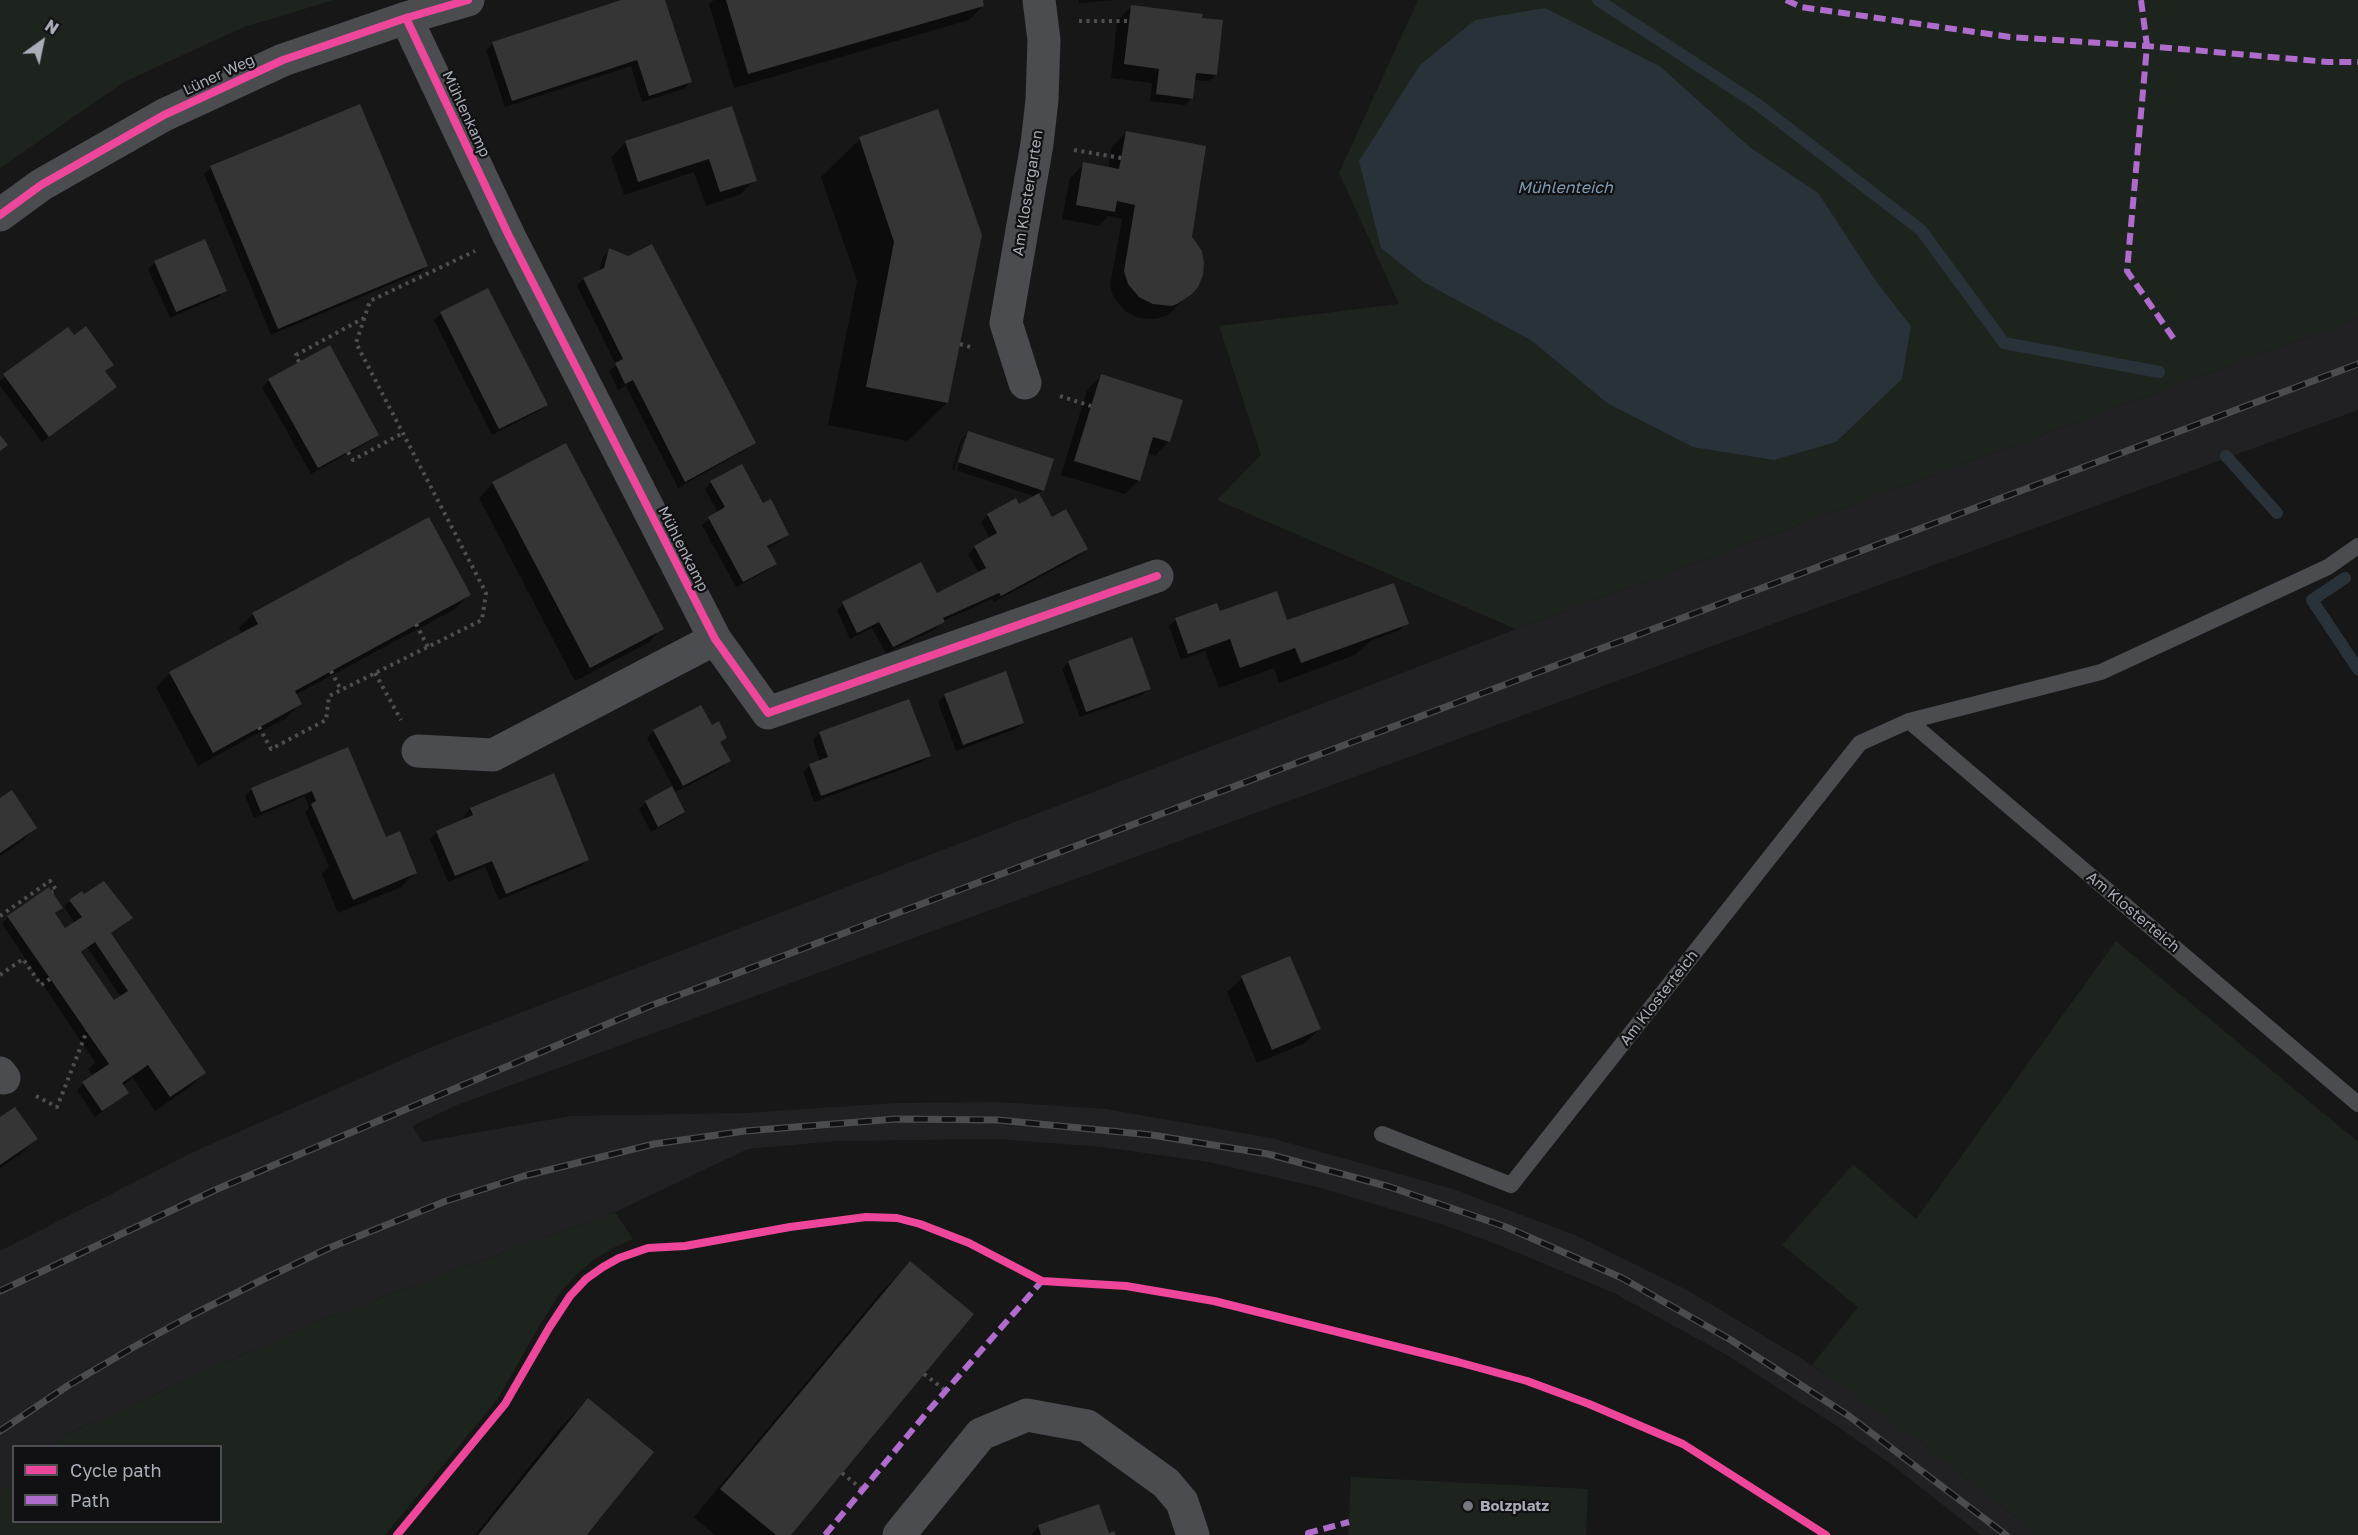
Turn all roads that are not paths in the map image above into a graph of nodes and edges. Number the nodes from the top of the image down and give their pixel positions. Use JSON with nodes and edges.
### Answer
{"nodes":[{"id":1,"x":468,"y":0,"type":"edge"},
{"id":2,"x":1040,"y":5,"type":"edge"},
{"id":3,"x":406,"y":18,"type":"junction"},
{"id":4,"x":0,"y":215,"type":"edge"},
{"id":5,"x":1025,"y":383,"type":"dead end"},
{"id":6,"x":2358,"y":546,"type":"edge"},
{"id":7,"x":1157,"y":576,"type":"dead end"},
{"id":8,"x":715,"y":639,"type":"junction"},
{"id":9,"x":1909,"y":722,"type":"junction"},
{"id":10,"x":418,"y":751,"type":"road end"},
{"id":11,"x":2358,"y":1104,"type":"edge"},
{"id":12,"x":1382,"y":1134,"type":"dead end"},
{"id":13,"x":899,"y":1535,"type":"edge"},
{"id":14,"x":1193,"y":1535,"type":"edge"}],
"edges":[{"from":1,"to":3,"type":"street","name":"Lüner Weg"},
{"from":2,"to":5,"type":"street","name":"Am Klostergarten"},
{"from":3,"to":4,"type":"street","name":"Lüner Weg"},
{"from":3,"to":8,"type":"street","name":"Mühlenkamp"},
{"from":6,"to":9,"type":"lane","name":"Am Klosterteich"},
{"from":7,"to":8,"type":"street","name":"Mühlenkamp"},
{"from":8,"to":10,"type":"street"},
{"from":9,"to":11,"type":"lane","name":"Am Klosterteich"},
{"from":9,"to":12,"type":"lane","name":"Am Klosterteich"},
{"from":13,"to":14,"type":"street"}]}
